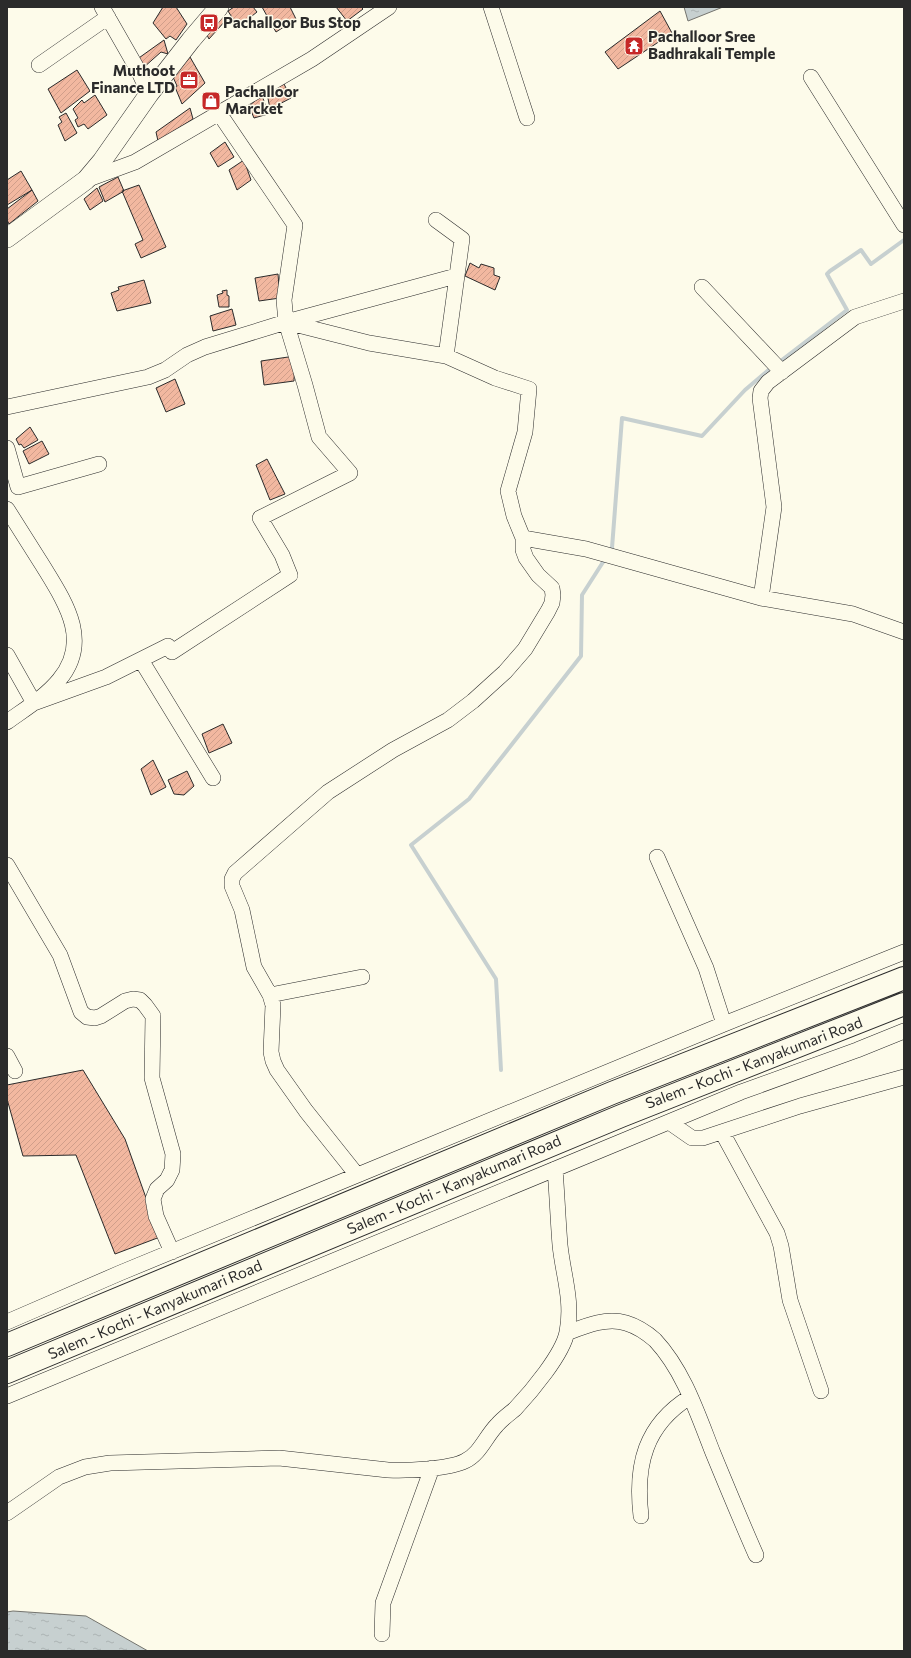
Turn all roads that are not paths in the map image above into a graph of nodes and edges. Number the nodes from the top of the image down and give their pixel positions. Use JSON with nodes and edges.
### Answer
{"nodes":[{"id":1,"x":209,"y":7,"type":"edge"},
{"id":2,"x":219,"y":7,"type":"edge"},
{"id":3,"x":389,"y":7,"type":"edge"},
{"id":4,"x":491,"y":7,"type":"edge"},
{"id":5,"x":105,"y":12,"type":"edge"},
{"id":6,"x":191,"y":40,"type":"junction"},
{"id":7,"x":39,"y":65,"type":"dead end"},
{"id":8,"x":811,"y":77,"type":"dead end"},
{"id":9,"x":149,"y":94,"type":"junction"},
{"id":10,"x":219,"y":113,"type":"junction"},
{"id":11,"x":527,"y":118,"type":"dead end"},
{"id":12,"x":86,"y":180,"type":"junction"},
{"id":13,"x":436,"y":220,"type":"dead end"},
{"id":14,"x":904,"y":225,"type":"edge"},
{"id":15,"x":7,"y":238,"type":"edge"},
{"id":16,"x":456,"y":276,"type":"junction"},
{"id":17,"x":702,"y":287,"type":"dead end"},
{"id":18,"x":904,"y":302,"type":"edge"},
{"id":19,"x":286,"y":322,"type":"junction"},
{"id":20,"x":446,"y":356,"type":"junction"},
{"id":21,"x":782,"y":372,"type":"junction"},
{"id":22,"x":7,"y":407,"type":"edge"},
{"id":23,"x":7,"y":448,"type":"edge"},
{"id":24,"x":99,"y":464,"type":"dead end"},
{"id":25,"x":7,"y":510,"type":"edge"},
{"id":26,"x":523,"y":538,"type":"junction"},
{"id":27,"x":761,"y":598,"type":"junction"},
{"id":28,"x":904,"y":632,"type":"edge"},
{"id":29,"x":7,"y":655,"type":"edge"},
{"id":30,"x":141,"y":660,"type":"junction"},
{"id":31,"x":34,"y":703,"type":"junction"},
{"id":32,"x":7,"y":722,"type":"edge"},
{"id":33,"x":213,"y":778,"type":"dead end"},
{"id":34,"x":657,"y":856,"type":"dead end"},
{"id":35,"x":7,"y":865,"type":"edge"},
{"id":36,"x":904,"y":952,"type":"edge"},
{"id":37,"x":362,"y":977,"type":"dead end"},
{"id":38,"x":904,"y":978,"type":"edge"},
{"id":39,"x":270,"y":995,"type":"junction"},
{"id":40,"x":904,"y":1004,"type":"edge"},
{"id":41,"x":724,"y":1024,"type":"junction"},
{"id":42,"x":904,"y":1031,"type":"edge"},
{"id":43,"x":7,"y":1056,"type":"edge"},
{"id":44,"x":15,"y":1071,"type":"dead end"},
{"id":45,"x":904,"y":1077,"type":"edge"},
{"id":46,"x":669,"y":1122,"type":"junction"},
{"id":47,"x":722,"y":1132,"type":"junction"},
{"id":48,"x":555,"y":1169,"type":"junction"},
{"id":49,"x":357,"y":1175,"type":"junction"},
{"id":50,"x":172,"y":1252,"type":"junction"},
{"id":51,"x":7,"y":1322,"type":"edge"},
{"id":52,"x":567,"y":1333,"type":"junction"},
{"id":53,"x":7,"y":1346,"type":"edge"},
{"id":54,"x":7,"y":1372,"type":"edge"},
{"id":55,"x":821,"y":1391,"type":"dead end"},
{"id":56,"x":7,"y":1396,"type":"edge"},
{"id":57,"x":690,"y":1397,"type":"junction"},
{"id":58,"x":432,"y":1468,"type":"junction"},
{"id":59,"x":7,"y":1513,"type":"edge"},
{"id":60,"x":641,"y":1516,"type":"dead end"},
{"id":61,"x":756,"y":1555,"type":"dead end"},
{"id":62,"x":382,"y":1634,"type":"dead end"}],
"edges":[{"from":1,"to":6,"type":"main road"},
{"from":2,"to":6,"type":"main road"},
{"from":3,"to":10,"type":"street"},
{"from":4,"to":11,"type":"street"},
{"from":5,"to":7,"type":"street"},
{"from":5,"to":9,"type":"street"},
{"from":6,"to":9,"type":"main road"},
{"from":8,"to":14,"type":"street"},
{"from":9,"to":12,"type":"main road"},
{"from":10,"to":12,"type":"street"},
{"from":10,"to":19,"type":"street"},
{"from":12,"to":15,"type":"main road"},
{"from":13,"to":16,"type":"street"},
{"from":16,"to":19,"type":"street"},
{"from":16,"to":20,"type":"street"},
{"from":17,"to":21,"type":"street"},
{"from":18,"to":21,"type":"street"},
{"from":19,"to":20,"type":"street"},
{"from":19,"to":22,"type":"street"},
{"from":19,"to":30,"type":"street"},
{"from":20,"to":26,"type":"street"},
{"from":21,"to":27,"type":"street"},
{"from":23,"to":24,"type":"street"},
{"from":25,"to":31,"type":"street"},
{"from":26,"to":27,"type":"street"},
{"from":26,"to":39,"type":"street"},
{"from":27,"to":28,"type":"street"},
{"from":29,"to":31,"type":"street"},
{"from":30,"to":31,"type":"street"},
{"from":30,"to":33,"type":"street"},
{"from":31,"to":32,"type":"street"},
{"from":34,"to":41,"type":"street"},
{"from":35,"to":50,"type":"street"},
{"from":36,"to":41,"type":"street"},
{"from":37,"to":39,"type":"street"},
{"from":38,"to":53,"type":"highway","name":"Salem - Kochi - Kanyakumari Road"},
{"from":39,"to":49,"type":"street"},
{"from":40,"to":54,"type":"highway","name":"Salem - Kochi - Kanyakumari Road"},
{"from":41,"to":49,"type":"street"},
{"from":42,"to":46,"type":"street"},
{"from":43,"to":44,"type":"street"},
{"from":45,"to":47,"type":"street"},
{"from":46,"to":47,"type":"street"},
{"from":46,"to":48,"type":"street"},
{"from":47,"to":55,"type":"street"},
{"from":48,"to":52,"type":"street"},
{"from":48,"to":56,"type":"street"},
{"from":49,"to":50,"type":"street"},
{"from":50,"to":51,"type":"street"},
{"from":52,"to":57,"type":"street"},
{"from":52,"to":58,"type":"street"},
{"from":57,"to":60,"type":"street"},
{"from":57,"to":61,"type":"street"},
{"from":58,"to":59,"type":"street"},
{"from":58,"to":62,"type":"street"}]}
